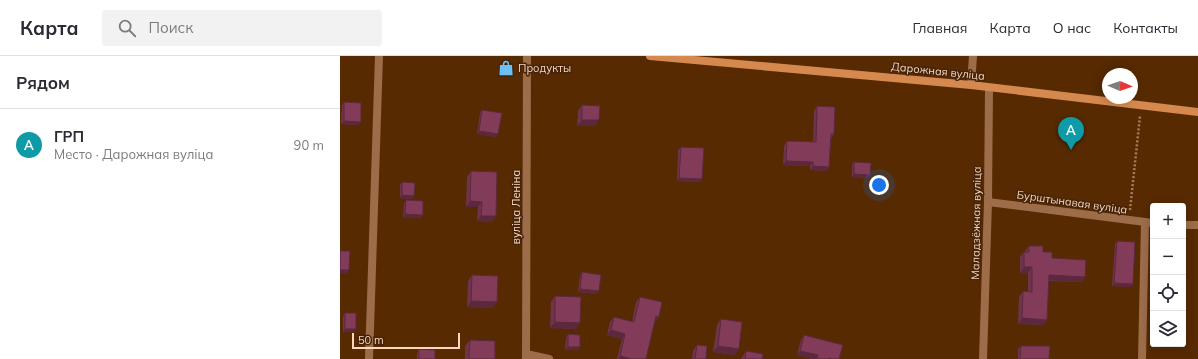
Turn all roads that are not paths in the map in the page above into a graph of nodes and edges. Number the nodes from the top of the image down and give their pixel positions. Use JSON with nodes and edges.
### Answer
{"nodes":[{"id":1,"x":379,"y":56,"type":"edge"},
{"id":2,"x":527,"y":56,"type":"edge"},
{"id":3,"x":650,"y":56,"type":"edge"},
{"id":4,"x":973,"y":56,"type":"edge"},
{"id":5,"x":971,"y":85,"type":"junction"},
{"id":6,"x":989,"y":88,"type":"junction"},
{"id":7,"x":1198,"y":112,"type":"edge"},
{"id":8,"x":988,"y":202,"type":"junction"},
{"id":9,"x":1149,"y":223,"type":"edge"},
{"id":10,"x":1186,"y":224,"type":"edge"},
{"id":11,"x":1198,"y":225,"type":"edge"},
{"id":12,"x":526,"y":356,"type":"edge"},
{"id":13,"x":369,"y":359,"type":"edge"},
{"id":14,"x":549,"y":359,"type":"edge"},
{"id":15,"x":983,"y":359,"type":"edge"},
{"id":16,"x":1142,"y":359,"type":"edge"}],
"edges":[{"from":1,"to":13,"type":"street"},
{"from":2,"to":12,"type":"street","name":"вуліца Леніна"},
{"from":3,"to":5,"type":"main road","name":"Дарожная вуліца"},
{"from":4,"to":5,"type":"street"},
{"from":5,"to":6,"type":"main road","name":"Дарожная вуліца"},
{"from":6,"to":7,"type":"main road","name":"Дарожная вуліца"},
{"from":6,"to":8,"type":"street","name":"Маладзёжная вуліца"},
{"from":8,"to":9,"type":"street","name":"Бурштынавая вуліца"},
{"from":8,"to":15,"type":"street","name":"Маладзёжная вуліца"},
{"from":9,"to":16,"type":"street"},
{"from":10,"to":11,"type":"street"},
{"from":12,"to":14,"type":"street"}]}
